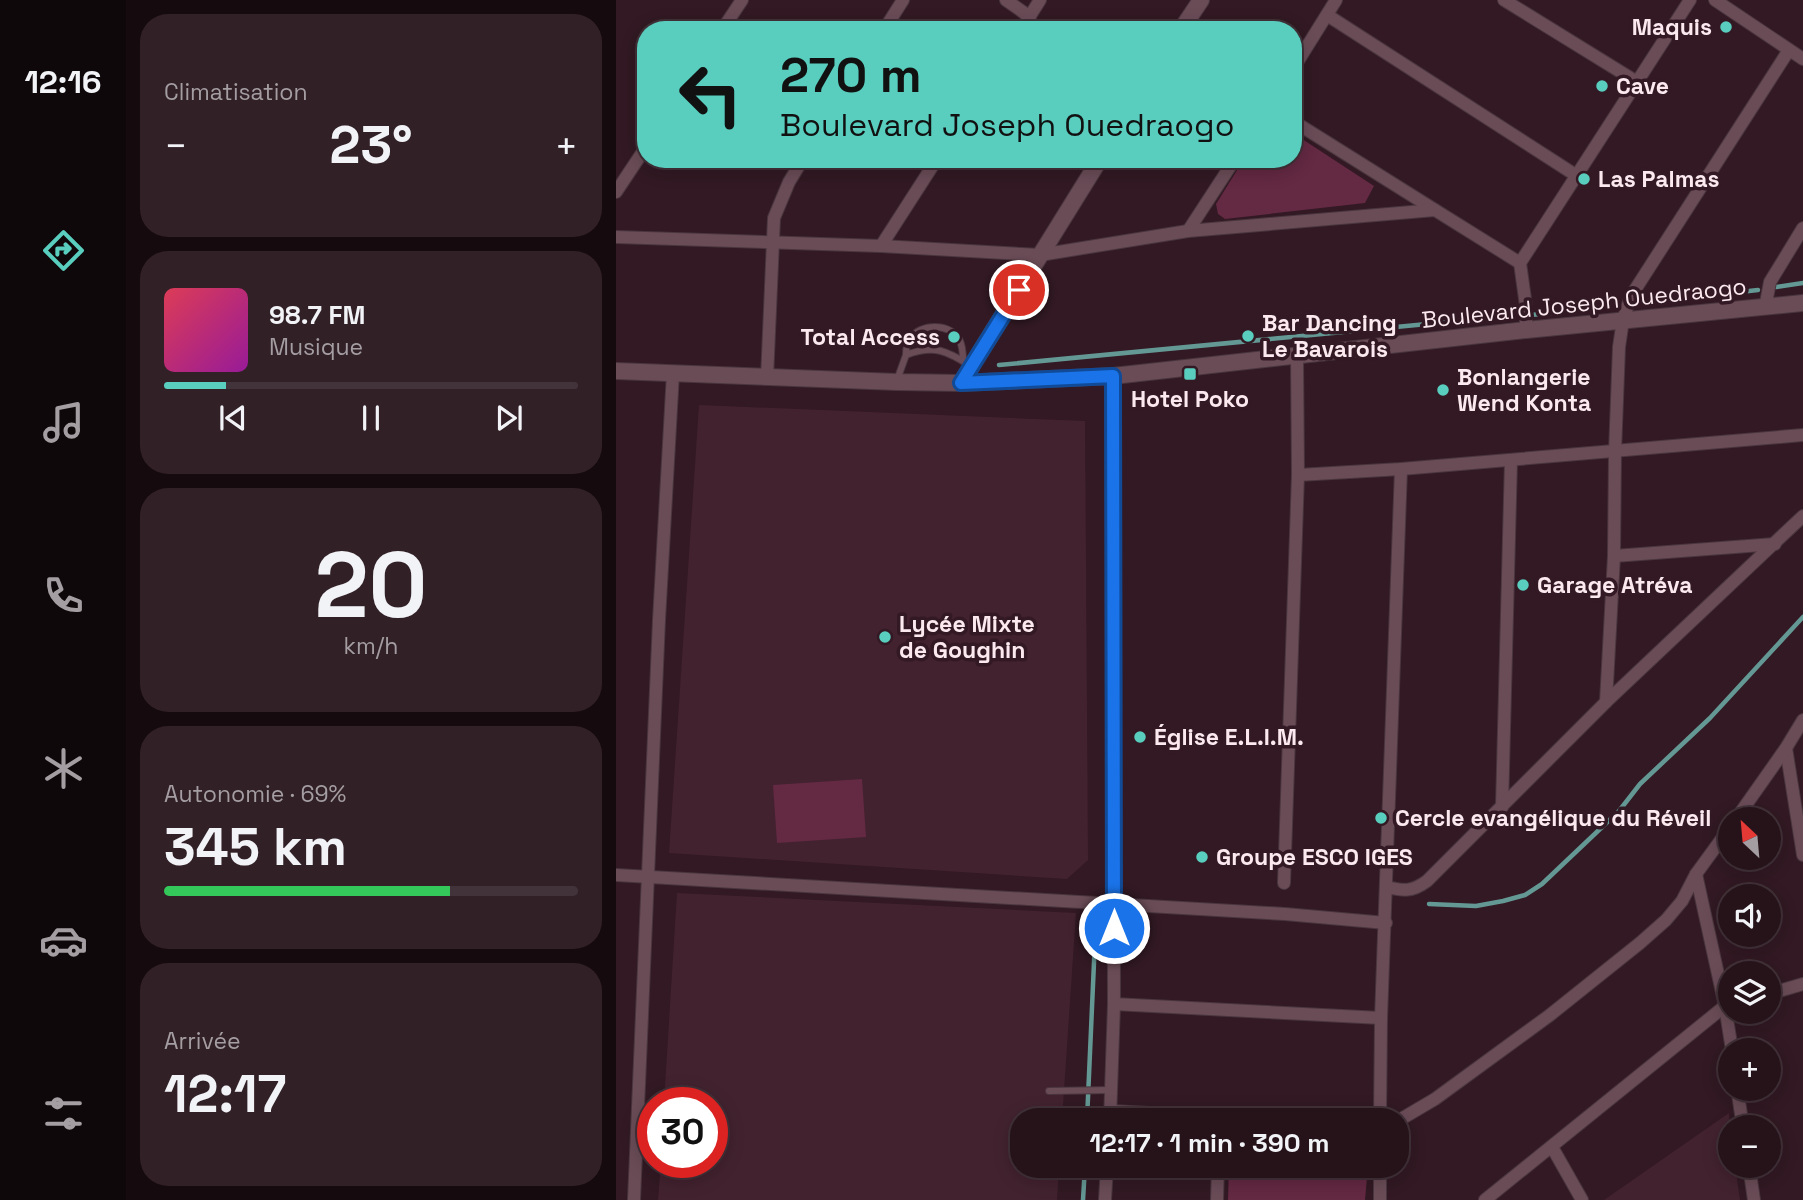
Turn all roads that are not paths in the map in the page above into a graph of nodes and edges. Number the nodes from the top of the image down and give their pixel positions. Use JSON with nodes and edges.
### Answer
{"nodes":[{"id":1,"x":741,"y":0,"type":"edge"},
{"id":2,"x":903,"y":0,"type":"edge"},
{"id":3,"x":1006,"y":0,"type":"edge"},
{"id":4,"x":1040,"y":0,"type":"edge"},
{"id":5,"x":1200,"y":0,"type":"edge"},
{"id":6,"x":1336,"y":0,"type":"edge"},
{"id":7,"x":1504,"y":0,"type":"edge"},
{"id":8,"x":1690,"y":0,"type":"edge"},
{"id":9,"x":1715,"y":0,"type":"edge"},
{"id":10,"x":1327,"y":15,"type":"junction"},
{"id":11,"x":1030,"y":17,"type":"junction"},
{"id":12,"x":728,"y":21,"type":"edge"},
{"id":13,"x":890,"y":21,"type":"edge"},
{"id":14,"x":1027,"y":21,"type":"edge"},
{"id":15,"x":1187,"y":21,"type":"edge"},
{"id":16,"x":1789,"y":50,"type":"junction"},
{"id":17,"x":1302,"y":55,"type":"edge"},
{"id":18,"x":1803,"y":59,"type":"edge"},
{"id":19,"x":1637,"y":82,"type":"junction"},
{"id":20,"x":1302,"y":127,"type":"edge"},
{"id":21,"x":637,"y":160,"type":"edge"},
{"id":22,"x":798,"y":168,"type":"edge"},
{"id":23,"x":931,"y":168,"type":"edge"},
{"id":24,"x":1094,"y":168,"type":"edge"},
{"id":25,"x":1229,"y":168,"type":"edge"},
{"id":26,"x":1577,"y":176,"type":"junction"},
{"id":27,"x":616,"y":192,"type":"edge"},
{"id":28,"x":1435,"y":210,"type":"junction"},
{"id":29,"x":1803,"y":228,"type":"edge"},
{"id":30,"x":1188,"y":231,"type":"junction"},
{"id":31,"x":616,"y":237,"type":"edge"},
{"id":32,"x":771,"y":242,"type":"junction"},
{"id":33,"x":881,"y":246,"type":"junction"},
{"id":34,"x":1041,"y":255,"type":"junction"},
{"id":35,"x":1520,"y":263,"type":"junction"},
{"id":36,"x":1803,"y":303,"type":"edge"},
{"id":37,"x":1765,"y":308,"type":"junction"},
{"id":38,"x":1623,"y":320,"type":"junction"},
{"id":39,"x":1526,"y":330,"type":"junction"},
{"id":40,"x":906,"y":355,"type":"junction"},
{"id":41,"x":1297,"y":357,"type":"junction"},
{"id":42,"x":967,"y":364,"type":"junction"},
{"id":43,"x":616,"y":371,"type":"edge"},
{"id":44,"x":673,"y":373,"type":"junction"},
{"id":45,"x":1113,"y":376,"type":"junction"},
{"id":46,"x":767,"y":378,"type":"junction"},
{"id":47,"x":897,"y":382,"type":"junction"},
{"id":48,"x":961,"y":383,"type":"junction"},
{"id":49,"x":1803,"y":435,"type":"edge"},
{"id":50,"x":1615,"y":452,"type":"junction"},
{"id":51,"x":1511,"y":460,"type":"junction"},
{"id":52,"x":1401,"y":469,"type":"junction"},
{"id":53,"x":1298,"y":475,"type":"junction"},
{"id":54,"x":1803,"y":516,"type":"edge"},
{"id":55,"x":1775,"y":544,"type":"junction"},
{"id":56,"x":1614,"y":556,"type":"junction"},
{"id":57,"x":1606,"y":702,"type":"junction"},
{"id":58,"x":1803,"y":720,"type":"edge"},
{"id":59,"x":1786,"y":748,"type":"junction"},
{"id":60,"x":1502,"y":807,"type":"junction"},
{"id":61,"x":1744,"y":807,"type":"edge"},
{"id":62,"x":1718,"y":844,"type":"edge"},
{"id":63,"x":1803,"y":856,"type":"edge"},
{"id":64,"x":1696,"y":874,"type":"junction"},
{"id":65,"x":616,"y":875,"type":"edge"},
{"id":66,"x":650,"y":876,"type":"junction"},
{"id":67,"x":1284,"y":883,"type":"dead end"},
{"id":68,"x":1387,"y":887,"type":"junction"},
{"id":69,"x":1114,"y":903,"type":"junction"},
{"id":70,"x":1386,"y":921,"type":"junction"},
{"id":71,"x":1718,"y":964,"type":"edge"},
{"id":72,"x":1803,"y":984,"type":"edge"},
{"id":73,"x":1781,"y":990,"type":"edge"},
{"id":74,"x":1114,"y":1004,"type":"junction"},
{"id":75,"x":1718,"y":1013,"type":"edge"},
{"id":76,"x":1381,"y":1018,"type":"junction"},
{"id":77,"x":1106,"y":1090,"type":"junction"},
{"id":78,"x":1049,"y":1091,"type":"dead end"},
{"id":79,"x":1109,"y":1108,"type":"edge"},
{"id":80,"x":1380,"y":1108,"type":"edge"},
{"id":81,"x":1409,"y":1115,"type":"edge"},
{"id":82,"x":1552,"y":1147,"type":"junction"},
{"id":83,"x":1106,"y":1178,"type":"edge"},
{"id":84,"x":1217,"y":1178,"type":"edge"},
{"id":85,"x":1380,"y":1178,"type":"edge"},
{"id":86,"x":1751,"y":1178,"type":"edge"},
{"id":87,"x":634,"y":1200,"type":"edge"},
{"id":88,"x":1105,"y":1200,"type":"edge"},
{"id":89,"x":1217,"y":1200,"type":"edge"},
{"id":90,"x":1380,"y":1200,"type":"edge"},
{"id":91,"x":1485,"y":1200,"type":"edge"},
{"id":92,"x":1582,"y":1200,"type":"edge"},
{"id":93,"x":1754,"y":1200,"type":"edge"}],
"edges":[{"from":1,"to":12,"type":"street"},
{"from":2,"to":13,"type":"street"},
{"from":3,"to":11,"type":"street"},
{"from":4,"to":11,"type":"street"},
{"from":5,"to":15,"type":"street"},
{"from":6,"to":10,"type":"street"},
{"from":7,"to":19,"type":"street"},
{"from":8,"to":19,"type":"street"},
{"from":9,"to":16,"type":"street"},
{"from":10,"to":17,"type":"street"},
{"from":10,"to":26,"type":"street"},
{"from":11,"to":14,"type":"street"},
{"from":16,"to":18,"type":"street"},
{"from":16,"to":38,"type":"street"},
{"from":19,"to":26,"type":"street"},
{"from":20,"to":28,"type":"street"},
{"from":21,"to":27,"type":"street"},
{"from":22,"to":32,"type":"street"},
{"from":23,"to":33,"type":"street"},
{"from":24,"to":34,"type":"street"},
{"from":25,"to":30,"type":"street"},
{"from":26,"to":35,"type":"street"},
{"from":28,"to":30,"type":"street"},
{"from":28,"to":35,"type":"street"},
{"from":29,"to":37,"type":"street"},
{"from":30,"to":34,"type":"street"},
{"from":31,"to":32,"type":"street"},
{"from":32,"to":33,"type":"street"},
{"from":32,"to":46,"type":"street"},
{"from":33,"to":34,"type":"street"},
{"from":34,"to":42,"type":"street"},
{"from":35,"to":39,"type":"street"},
{"from":36,"to":37,"type":"street","name":"Boulevard Joseph Ouedraogo"},
{"from":37,"to":38,"type":"street","name":"Boulevard Joseph Ouedraogo"},
{"from":38,"to":39,"type":"street","name":"Boulevard Joseph Ouedraogo"},
{"from":38,"to":50,"type":"street"},
{"from":39,"to":41,"type":"street","name":"Boulevard Joseph Ouedraogo"},
{"from":40,"to":42,"type":"lane"},
{"from":40,"to":42,"type":"lane"},
{"from":40,"to":47,"type":"lane"},
{"from":41,"to":45,"type":"street","name":"Boulevard Joseph Ouedraogo"},
{"from":41,"to":53,"type":"street"},
{"from":42,"to":48,"type":"street"},
{"from":43,"to":44,"type":"street","name":"Boulevard Joseph Ouedraogo"},
{"from":44,"to":46,"type":"street","name":"Boulevard Joseph Ouedraogo"},
{"from":44,"to":66,"type":"street"},
{"from":45,"to":48,"type":"street","name":"Boulevard Joseph Ouedraogo"},
{"from":45,"to":69,"type":"street"},
{"from":46,"to":47,"type":"street","name":"Boulevard Joseph Ouedraogo"},
{"from":47,"to":48,"type":"street","name":"Boulevard Joseph Ouedraogo"},
{"from":49,"to":50,"type":"street"},
{"from":50,"to":51,"type":"street"},
{"from":50,"to":56,"type":"street"},
{"from":51,"to":52,"type":"street"},
{"from":51,"to":60,"type":"street"},
{"from":52,"to":53,"type":"street"},
{"from":52,"to":68,"type":"street"},
{"from":53,"to":67,"type":"street"},
{"from":54,"to":55,"type":"street"},
{"from":55,"to":56,"type":"street"},
{"from":55,"to":57,"type":"street"},
{"from":56,"to":57,"type":"street"},
{"from":57,"to":60,"type":"street"},
{"from":58,"to":59,"type":"street"},
{"from":59,"to":61,"type":"street"},
{"from":59,"to":63,"type":"street"},
{"from":60,"to":68,"type":"street"},
{"from":62,"to":64,"type":"street"},
{"from":64,"to":71,"type":"street"},
{"from":64,"to":81,"type":"street"},
{"from":65,"to":66,"type":"street"},
{"from":66,"to":69,"type":"street"},
{"from":66,"to":87,"type":"street"},
{"from":68,"to":70,"type":"street"},
{"from":69,"to":70,"type":"street"},
{"from":69,"to":74,"type":"street"},
{"from":70,"to":76,"type":"street"},
{"from":72,"to":73,"type":"street"},
{"from":74,"to":76,"type":"street"},
{"from":74,"to":77,"type":"street"},
{"from":75,"to":82,"type":"street"},
{"from":76,"to":80,"type":"street"},
{"from":77,"to":78,"type":"lane"},
{"from":77,"to":79,"type":"street"},
{"from":82,"to":91,"type":"street"},
{"from":82,"to":92,"type":"street"},
{"from":83,"to":88,"type":"street"},
{"from":84,"to":89,"type":"street"},
{"from":85,"to":90,"type":"street"},
{"from":86,"to":93,"type":"street"}]}
